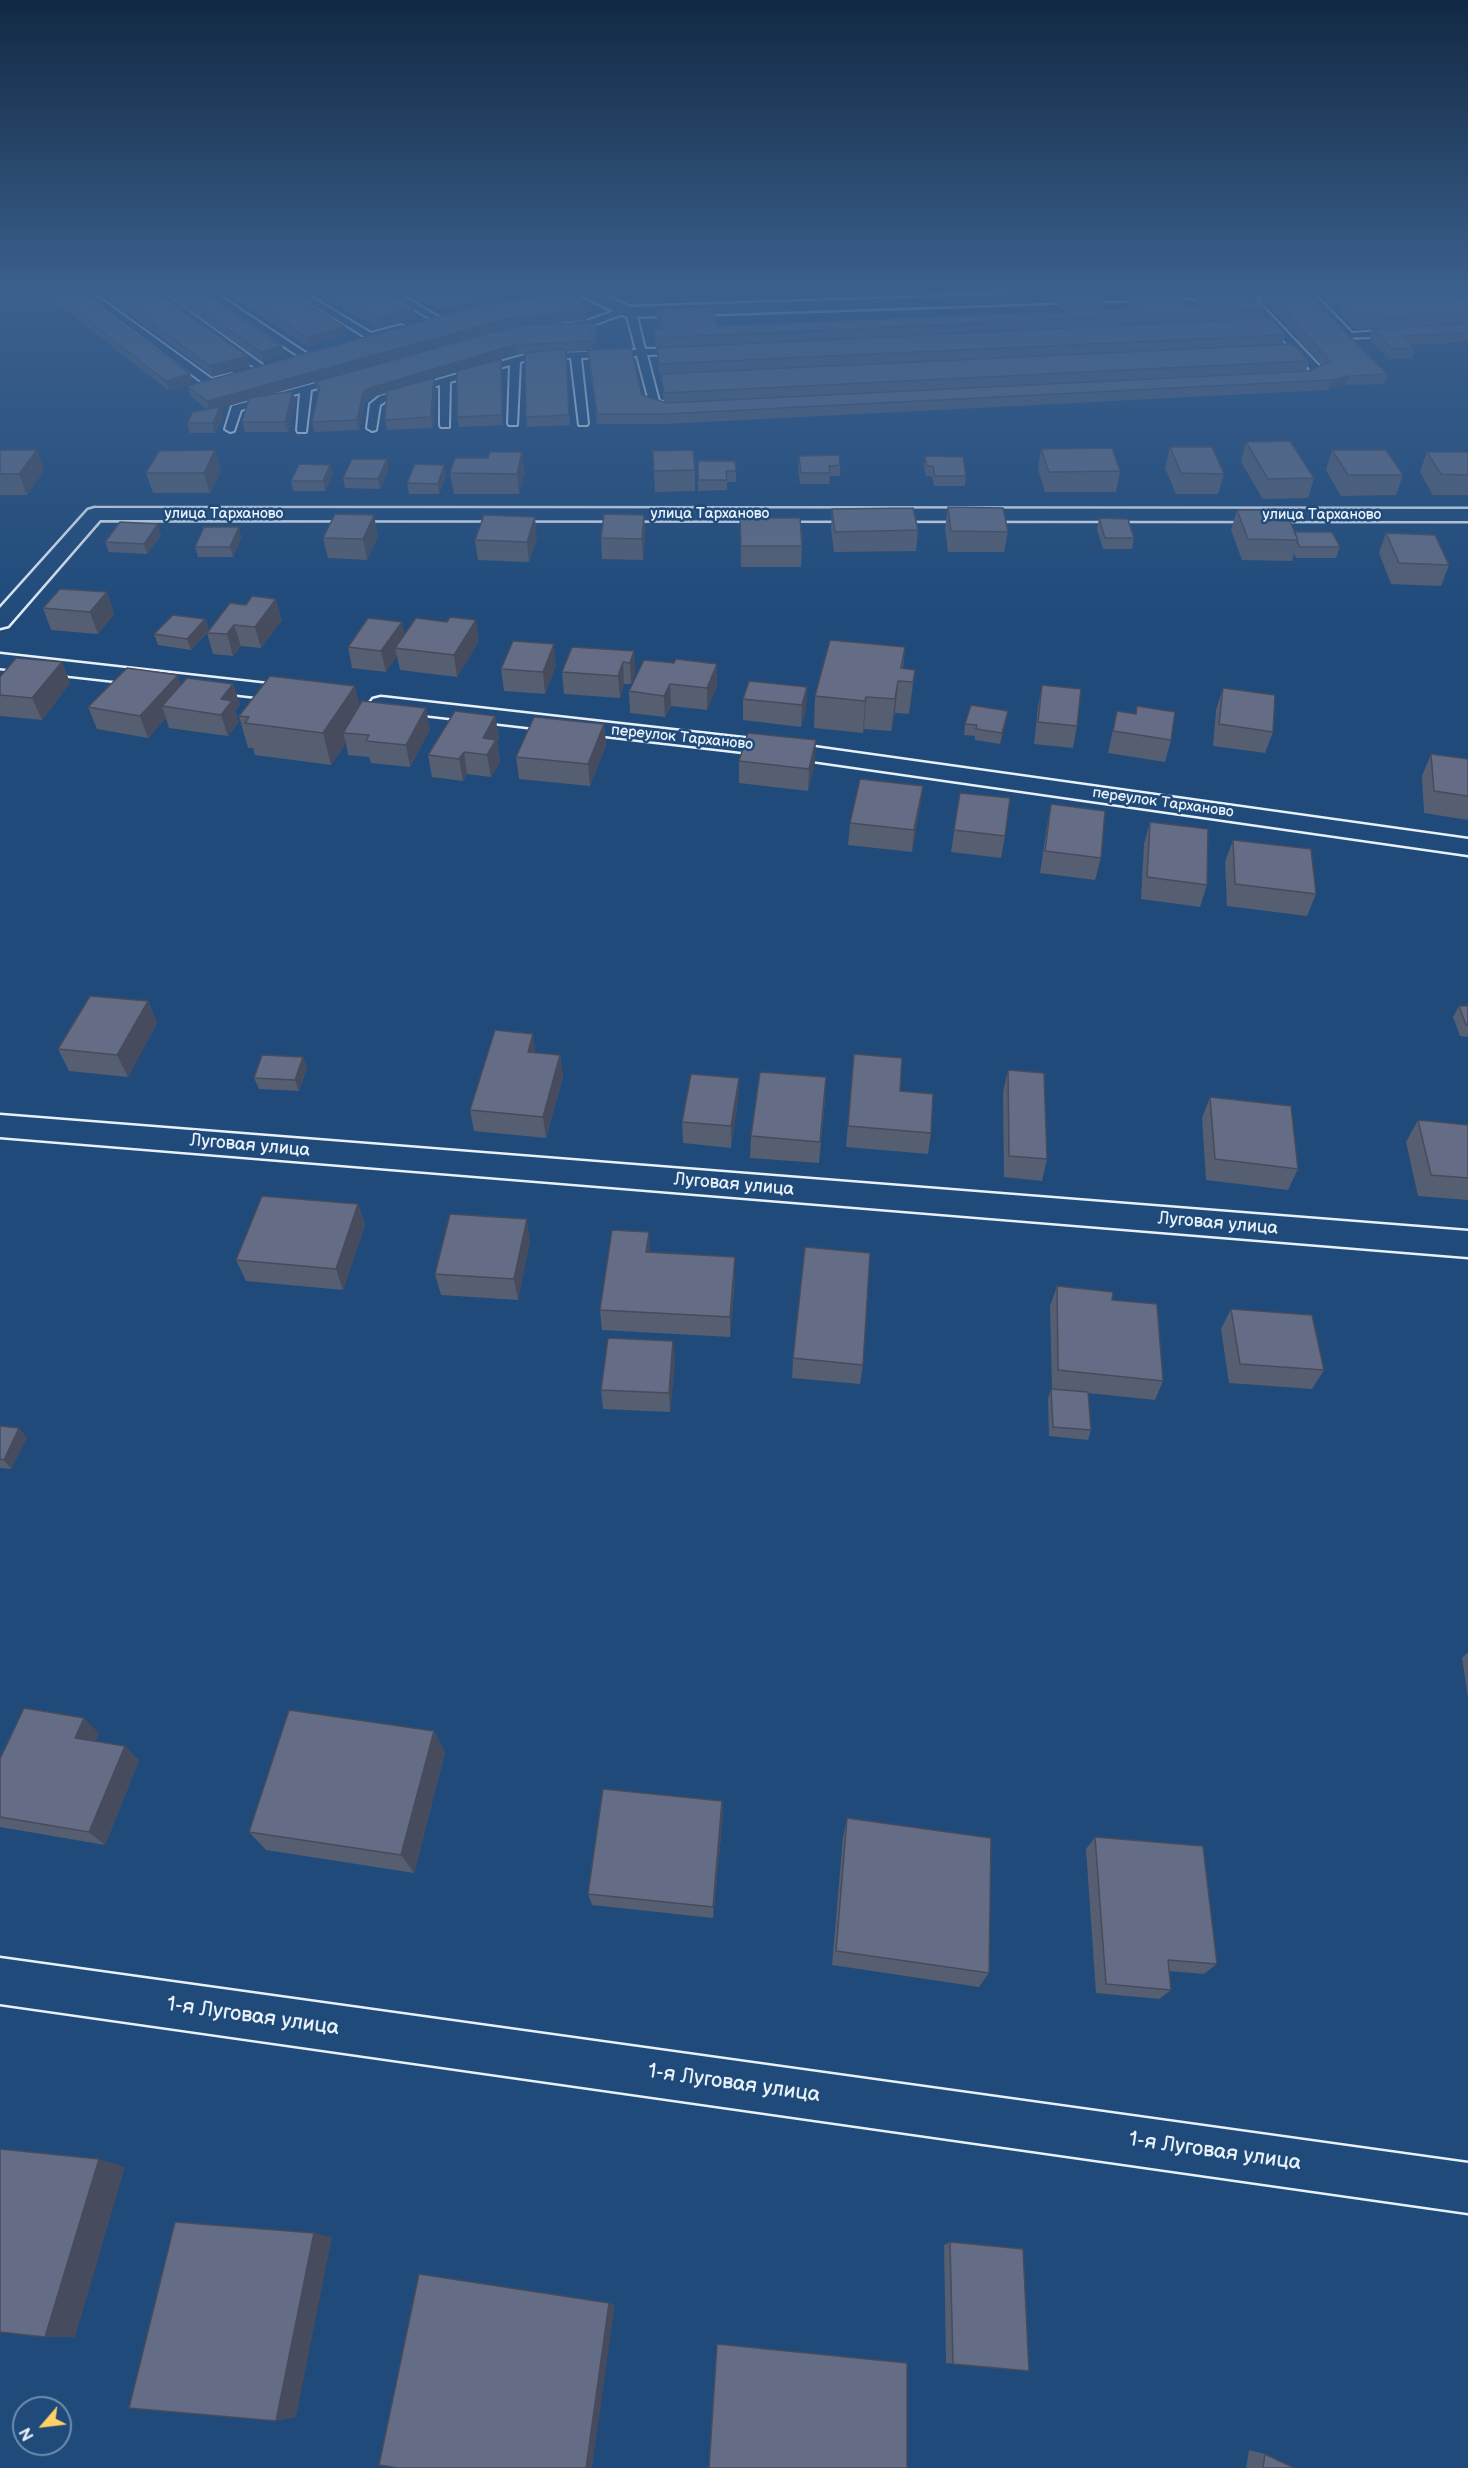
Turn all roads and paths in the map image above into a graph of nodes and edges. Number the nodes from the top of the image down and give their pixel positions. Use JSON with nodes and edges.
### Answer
{"nodes":[{"id":1,"x":250,"y":404,"type":"edge"},
{"id":2,"x":305,"y":404,"type":"edge"},
{"id":3,"x":375,"y":404,"type":"edge"},
{"id":4,"x":445,"y":404,"type":"edge"},
{"id":5,"x":513,"y":404,"type":"edge"},
{"id":6,"x":581,"y":404,"type":"edge"},
{"id":7,"x":657,"y":404,"type":"edge"},
{"id":8,"x":681,"y":408,"type":"edge"},
{"id":9,"x":513,"y":423,"type":"dead end"},
{"id":10,"x":583,"y":423,"type":"dead end"},
{"id":11,"x":445,"y":425,"type":"dead end"},
{"id":12,"x":372,"y":428,"type":"dead end"},
{"id":13,"x":230,"y":429,"type":"dead end"},
{"id":14,"x":302,"y":430,"type":"dead end"},
{"id":15,"x":1468,"y":515,"type":"edge"},
{"id":16,"x":0,"y":621,"type":"edge"},
{"id":17,"x":0,"y":661,"type":"edge"},
{"id":18,"x":1468,"y":847,"type":"edge"},
{"id":19,"x":0,"y":1126,"type":"edge"},
{"id":20,"x":1468,"y":1244,"type":"edge"},
{"id":21,"x":0,"y":1981,"type":"edge"},
{"id":22,"x":1468,"y":2188,"type":"edge"}],
"edges":[{"from":1,"to":13,"type":"lane"},
{"from":2,"to":14,"type":"lane"},
{"from":3,"to":12,"type":"lane"},
{"from":4,"to":11,"type":"lane"},
{"from":5,"to":9,"type":"lane"},
{"from":6,"to":10,"type":"lane"},
{"from":7,"to":8,"type":"lane"},
{"from":15,"to":16,"type":"street","name":"улица Тарханово"},
{"from":17,"to":18,"type":"street","name":"переулок Тарханово"},
{"from":19,"to":20,"type":"street","name":"Луговая улица"},
{"from":21,"to":22,"type":"street","name":"1-я Луговая улица"}]}
